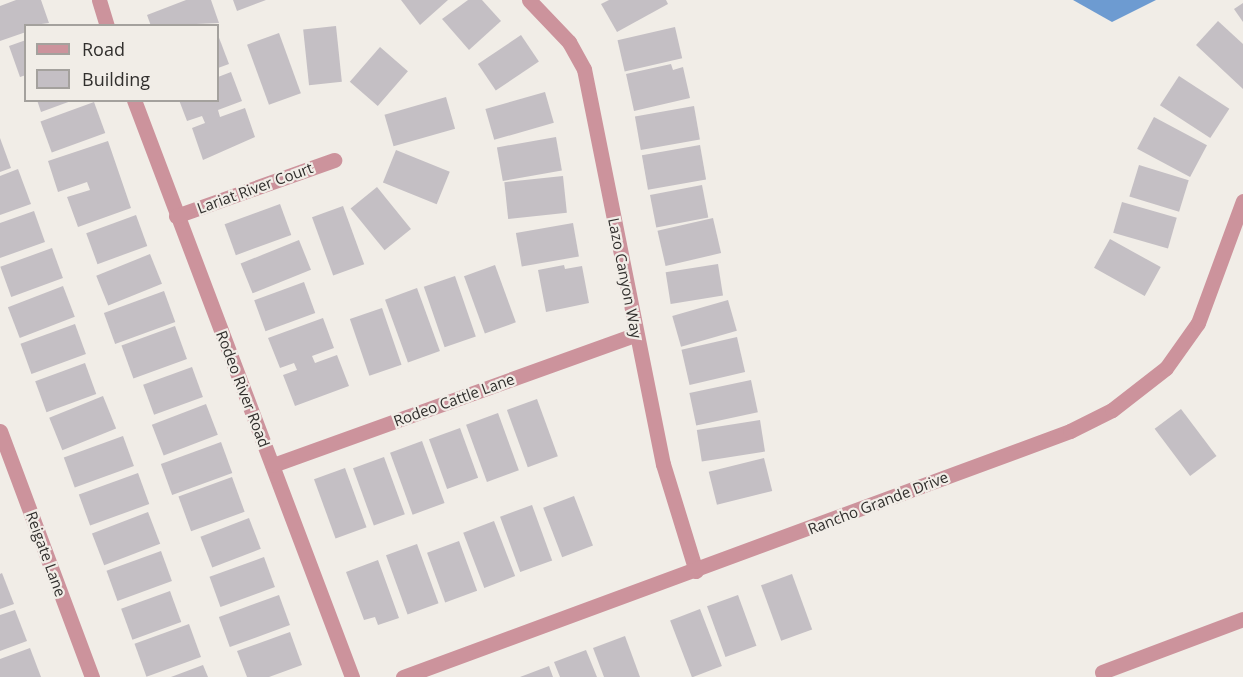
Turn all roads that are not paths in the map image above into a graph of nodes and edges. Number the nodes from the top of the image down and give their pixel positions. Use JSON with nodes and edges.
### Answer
{"nodes":[{"id":1,"x":99,"y":0,"type":"edge"},
{"id":2,"x":529,"y":0,"type":"edge"},
{"id":3,"x":106,"y":24,"type":"edge"},
{"id":4,"x":135,"y":102,"type":"edge"},
{"id":5,"x":334,"y":160,"type":"dead end"},
{"id":6,"x":1243,"y":201,"type":"edge"},
{"id":7,"x":176,"y":216,"type":"junction"},
{"id":8,"x":635,"y":335,"type":"junction"},
{"id":9,"x":0,"y":431,"type":"edge"},
{"id":10,"x":273,"y":465,"type":"junction"},
{"id":11,"x":696,"y":571,"type":"junction"},
{"id":12,"x":1243,"y":619,"type":"edge"},
{"id":13,"x":1102,"y":672,"type":"dead end"},
{"id":14,"x":92,"y":677,"type":"edge"},
{"id":15,"x":352,"y":677,"type":"edge"},
{"id":16,"x":403,"y":677,"type":"edge"}],
"edges":[{"from":1,"to":3,"type":"street"},
{"from":2,"to":8,"type":"street","name":"Lazo Canyon Way"},
{"from":4,"to":7,"type":"street","name":"Rodeo River Road"},
{"from":5,"to":7,"type":"street","name":"Lariat River Court"},
{"from":6,"to":11,"type":"street","name":"Rancho Grande Drive"},
{"from":7,"to":10,"type":"street","name":"Rodeo River Road"},
{"from":8,"to":10,"type":"street","name":"Rodeo Cattle Lane"},
{"from":8,"to":11,"type":"street","name":"Lazo Canyon Way"},
{"from":9,"to":14,"type":"street","name":"Reigate Lane"},
{"from":10,"to":15,"type":"street","name":"Rodeo River Road"},
{"from":11,"to":16,"type":"street","name":"Rancho Grande Drive"},
{"from":12,"to":13,"type":"street"}]}
